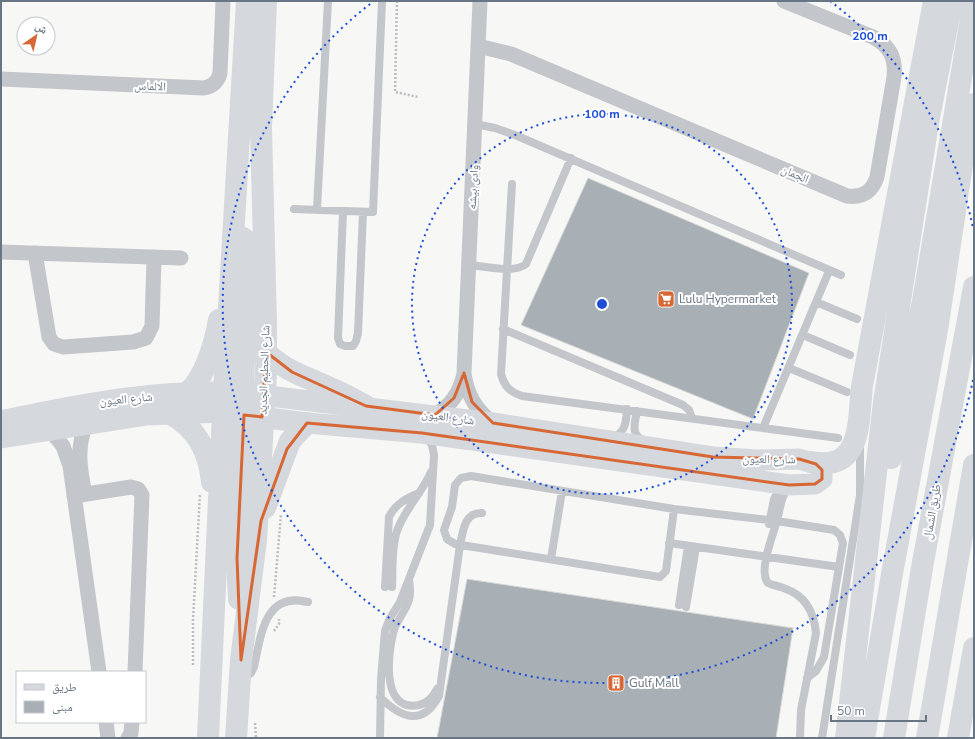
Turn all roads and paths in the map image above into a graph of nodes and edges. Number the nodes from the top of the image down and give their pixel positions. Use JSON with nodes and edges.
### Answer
{"nodes":[{"id":1,"x":223,"y":1,"type":"edge"},
{"id":2,"x":247,"y":1,"type":"edge"},
{"id":3,"x":266,"y":1,"type":"edge"},
{"id":4,"x":328,"y":1,"type":"edge"},
{"id":5,"x":382,"y":1,"type":"edge"},
{"id":6,"x":397,"y":1,"type":"edge"},
{"id":7,"x":480,"y":1,"type":"edge"},
{"id":8,"x":784,"y":1,"type":"edge"},
{"id":9,"x":934,"y":1,"type":"edge"},
{"id":10,"x":952,"y":1,"type":"edge"},
{"id":11,"x":974,"y":1,"type":"edge"},
{"id":12,"x":478,"y":46,"type":"junction"},
{"id":13,"x":1,"y":79,"type":"edge"},
{"id":14,"x":418,"y":97,"type":"dead end"},
{"id":15,"x":974,"y":104,"type":"edge"},
{"id":16,"x":475,"y":124,"type":"junction"},
{"id":17,"x":974,"y":134,"type":"edge"},
{"id":18,"x":571,"y":158,"type":"junction"},
{"id":19,"x":512,"y":184,"type":"dead end"},
{"id":20,"x":294,"y":209,"type":"dead end"},
{"id":21,"x":317,"y":209,"type":"junction"},
{"id":22,"x":342,"y":211,"type":"junction"},
{"id":23,"x":363,"y":212,"type":"junction"},
{"id":24,"x":235,"y":214,"type":"junction"},
{"id":25,"x":1,"y":252,"type":"edge"},
{"id":26,"x":35,"y":253,"type":"junction"},
{"id":27,"x":154,"y":257,"type":"junction"},
{"id":28,"x":181,"y":258,"type":"dead end"},
{"id":29,"x":469,"y":265,"type":"junction"},
{"id":30,"x":508,"y":269,"type":"junction"},
{"id":31,"x":829,"y":271,"type":"junction"},
{"id":32,"x":841,"y":275,"type":"dead end"},
{"id":33,"x":231,"y":277,"type":"junction"},
{"id":34,"x":974,"y":287,"type":"edge"},
{"id":35,"x":816,"y":302,"type":"junction"},
{"id":36,"x":923,"y":302,"type":"junction"},
{"id":37,"x":857,"y":320,"type":"dead end"},
{"id":38,"x":504,"y":329,"type":"junction"},
{"id":39,"x":803,"y":335,"type":"junction"},
{"id":40,"x":266,"y":352,"type":"junction"},
{"id":41,"x":850,"y":355,"type":"dead end"},
{"id":42,"x":789,"y":368,"type":"junction"},
{"id":43,"x":464,"y":373,"type":"junction"},
{"id":44,"x":957,"y":375,"type":"junction"},
{"id":45,"x":847,"y":392,"type":"dead end"},
{"id":46,"x":186,"y":394,"type":"junction"},
{"id":47,"x":239,"y":398,"type":"junction"},
{"id":48,"x":366,"y":406,"type":"junction"},
{"id":49,"x":627,"y":409,"type":"junction"},
{"id":50,"x":637,"y":411,"type":"junction"},
{"id":51,"x":170,"y":414,"type":"junction"},
{"id":52,"x":921,"y":414,"type":"junction"},
{"id":53,"x":435,"y":415,"type":"junction"},
{"id":54,"x":253,"y":416,"type":"junction"},
{"id":55,"x":4,"y":417,"type":"edge"},
{"id":56,"x":692,"y":418,"type":"junction"},
{"id":57,"x":307,"y":423,"type":"junction"},
{"id":58,"x":493,"y":423,"type":"junction"},
{"id":59,"x":86,"y":424,"type":"junction"},
{"id":60,"x":763,"y":428,"type":"junction"},
{"id":61,"x":50,"y":430,"type":"junction"},
{"id":62,"x":859,"y":431,"type":"junction"},
{"id":63,"x":422,"y":433,"type":"junction"},
{"id":64,"x":1,"y":438,"type":"edge"},
{"id":65,"x":838,"y":438,"type":"dead end"},
{"id":66,"x":601,"y":439,"type":"junction"},
{"id":67,"x":685,"y":452,"type":"junction"},
{"id":68,"x":811,"y":462,"type":"junction"},
{"id":69,"x":74,"y":465,"type":"junction"},
{"id":70,"x":974,"y":465,"type":"edge"},
{"id":71,"x":433,"y":469,"type":"junction"},
{"id":72,"x":786,"y":485,"type":"junction"},
{"id":73,"x":200,"y":489,"type":"dead end"},
{"id":74,"x":562,"y":491,"type":"junction"},
{"id":75,"x":419,"y":493,"type":"junction"},
{"id":76,"x":79,"y":495,"type":"junction"},
{"id":77,"x":281,"y":508,"type":"dead end"},
{"id":78,"x":674,"y":509,"type":"junction"},
{"id":79,"x":482,"y":513,"type":"dead end"},
{"id":80,"x":773,"y":521,"type":"junction"},
{"id":81,"x":218,"y":524,"type":"junction"},
{"id":82,"x":256,"y":540,"type":"junction"},
{"id":83,"x":669,"y":543,"type":"junction"},
{"id":84,"x":460,"y":545,"type":"junction"},
{"id":85,"x":692,"y":547,"type":"junction"},
{"id":86,"x":767,"y":558,"type":"junction"},
{"id":87,"x":551,"y":559,"type":"junction"},
{"id":88,"x":839,"y":567,"type":"junction"},
{"id":89,"x":409,"y":578,"type":"junction"},
{"id":90,"x":308,"y":602,"type":"dead end"},
{"id":91,"x":682,"y":606,"type":"dead end"},
{"id":92,"x":275,"y":608,"type":"junction"},
{"id":93,"x":859,"y":613,"type":"junction"},
{"id":94,"x":273,"y":632,"type":"dead end"},
{"id":95,"x":974,"y":648,"type":"edge"},
{"id":96,"x":240,"y":670,"type":"junction"},
{"id":97,"x":99,"y":671,"type":"edge"},
{"id":98,"x":135,"y":671,"type":"edge"},
{"id":99,"x":193,"y":673,"type":"dead end"},
{"id":100,"x":807,"y":678,"type":"junction"},
{"id":101,"x":440,"y":682,"type":"junction"},
{"id":102,"x":380,"y":698,"type":"junction"},
{"id":103,"x":255,"y":715,"type":"dead end"},
{"id":104,"x":106,"y":723,"type":"edge"},
{"id":105,"x":132,"y":723,"type":"edge"},
{"id":106,"x":108,"y":738,"type":"edge"},
{"id":107,"x":128,"y":738,"type":"edge"},
{"id":108,"x":208,"y":738,"type":"edge"},
{"id":109,"x":236,"y":738,"type":"edge"},
{"id":110,"x":256,"y":738,"type":"edge"},
{"id":111,"x":380,"y":738,"type":"edge"},
{"id":112,"x":800,"y":738,"type":"edge"},
{"id":113,"x":822,"y":738,"type":"edge"},
{"id":114,"x":846,"y":738,"type":"edge"},
{"id":115,"x":864,"y":738,"type":"edge"},
{"id":116,"x":894,"y":738,"type":"edge"},
{"id":117,"x":927,"y":738,"type":"edge"},
{"id":118,"x":958,"y":738,"type":"edge"}],
"edges":[{"from":1,"to":13,"type":"street","name":"الالماس"},
{"from":2,"to":24,"type":"main road","name":"شارع الحطيم الجديد"},
{"from":3,"to":40,"type":"main road","name":"شارع الحطيم الجديد"},
{"from":4,"to":21,"type":"lane"},
{"from":5,"to":23,"type":"lane"},
{"from":6,"to":14,"type":"path"},
{"from":7,"to":12,"type":"street","name":"وادى بيشه"},
{"from":8,"to":12,"type":"street","name":"الجمان"},
{"from":9,"to":62,"type":"main road"},
{"from":10,"to":93,"type":"main road"},
{"from":11,"to":36,"type":"main road"},
{"from":12,"to":16,"type":"street","name":"وادى بيشه"},
{"from":15,"to":52,"type":"main road"},
{"from":16,"to":18,"type":"lane"},
{"from":16,"to":29,"type":"street","name":"وادى بيشه"},
{"from":17,"to":44,"type":"main road"},
{"from":18,"to":30,"type":"lane"},
{"from":18,"to":31,"type":"lane"},
{"from":19,"to":30,"type":"lane"},
{"from":20,"to":21,"type":"lane"},
{"from":21,"to":22,"type":"lane"},
{"from":22,"to":23,"type":"lane"},
{"from":22,"to":23,"type":"lane"},
{"from":24,"to":33,"type":"main road","name":"شارع الحطيم الجديد"},
{"from":24,"to":47,"type":"main road"},
{"from":25,"to":26,"type":"street"},
{"from":26,"to":27,"type":"street"},
{"from":26,"to":27,"type":"street"},
{"from":27,"to":28,"type":"street"},
{"from":29,"to":30,"type":"lane"},
{"from":29,"to":43,"type":"street","name":"وادى بيشه"},
{"from":30,"to":38,"type":"lane"},
{"from":31,"to":32,"type":"lane"},
{"from":31,"to":35,"type":"lane"},
{"from":33,"to":46,"type":"main road"},
{"from":33,"to":47,"type":"main road","name":"شارع الحطيم الجديد"},
{"from":34,"to":44,"type":"main road","name":"طريق الشمال"},
{"from":35,"to":37,"type":"lane"},
{"from":35,"to":39,"type":"lane"},
{"from":36,"to":52,"type":"main road"},
{"from":36,"to":93,"type":"main road"},
{"from":38,"to":49,"type":"lane"},
{"from":38,"to":56,"type":"lane"},
{"from":39,"to":41,"type":"lane"},
{"from":39,"to":42,"type":"lane"},
{"from":40,"to":47,"type":"main road","name":"شارع الحطيم الجديد"},
{"from":40,"to":48,"type":"main road"},
{"from":42,"to":45,"type":"lane"},
{"from":42,"to":60,"type":"lane"},
{"from":43,"to":53,"type":"street","name":"وادى بيشه"},
{"from":43,"to":58,"type":"street","name":"وادى بيشه"},
{"from":44,"to":116,"type":"main road","name":"طريق الشمال"},
{"from":46,"to":47,"type":"main road","name":"شارع العيون"},
{"from":46,"to":55,"type":"main road","name":"شارع العيون"},
{"from":47,"to":48,"type":"main road","name":"شارع العيون"},
{"from":47,"to":51,"type":"main road","name":"شارع العيون"},
{"from":47,"to":54,"type":"main road","name":"شارع الحطيم الجديد"},
{"from":47,"to":54,"type":"main road"},
{"from":47,"to":81,"type":"main road","name":"شارع الحطيم الجديد"},
{"from":48,"to":53,"type":"main road","name":"شارع العيون"},
{"from":49,"to":50,"type":"lane"},
{"from":49,"to":66,"type":"lane"},
{"from":50,"to":56,"type":"lane"},
{"from":50,"to":67,"type":"lane"},
{"from":51,"to":59,"type":"main road","name":"شارع العيون"},
{"from":51,"to":81,"type":"main road"},
{"from":52,"to":115,"type":"main road"},
{"from":53,"to":58,"type":"main road","name":"شارع العيون"},
{"from":54,"to":57,"type":"main road","name":"شارع العيون"},
{"from":54,"to":82,"type":"main road","name":"شارع الحطيم الجديد"},
{"from":54,"to":96,"type":"main road"},
{"from":56,"to":60,"type":"lane"},
{"from":57,"to":63,"type":"main road","name":"شارع العيون"},
{"from":57,"to":82,"type":"main road"},
{"from":58,"to":66,"type":"main road","name":"شارع العيون"},
{"from":59,"to":61,"type":"main road","name":"شارع العيون"},
{"from":59,"to":69,"type":"street"},
{"from":60,"to":65,"type":"lane"},
{"from":61,"to":64,"type":"main road","name":"شارع العيون"},
{"from":61,"to":69,"type":"street"},
{"from":62,"to":68,"type":"main road"},
{"from":62,"to":113,"type":"lane"},
{"from":63,"to":71,"type":"lane"},
{"from":63,"to":72,"type":"main road","name":"شارع العيون"},
{"from":66,"to":67,"type":"main road","name":"شارع العيون"},
{"from":67,"to":68,"type":"main road","name":"شارع العيون"},
{"from":68,"to":72,"type":"main road","name":"شارع العيون"},
{"from":69,"to":76,"type":"street"},
{"from":70,"to":117,"type":"main road"},
{"from":71,"to":75,"type":"lane"},
{"from":71,"to":89,"type":"lane"},
{"from":72,"to":80,"type":"lane"},
{"from":73,"to":99,"type":"path"},
{"from":74,"to":78,"type":"lane"},
{"from":74,"to":84,"type":"lane"},
{"from":74,"to":87,"type":"lane"},
{"from":75,"to":75,"type":"lane"},
{"from":76,"to":97,"type":"street"},
{"from":76,"to":98,"type":"street"},
{"from":77,"to":92,"type":"path"},
{"from":78,"to":80,"type":"lane"},
{"from":78,"to":83,"type":"lane"},
{"from":79,"to":84,"type":"lane"},
{"from":80,"to":86,"type":"lane"},
{"from":80,"to":88,"type":"lane"},
{"from":81,"to":108,"type":"main road","name":"شارع الحطيم الجديد"},
{"from":82,"to":96,"type":"main road","name":"شارع الحطيم الجديد"},
{"from":83,"to":85,"type":"lane"},
{"from":83,"to":87,"type":"lane"},
{"from":84,"to":87,"type":"lane"},
{"from":84,"to":101,"type":"lane"},
{"from":85,"to":86,"type":"lane"},
{"from":85,"to":91,"type":"lane"},
{"from":86,"to":88,"type":"lane"},
{"from":86,"to":100,"type":"lane"},
{"from":88,"to":100,"type":"lane"},
{"from":89,"to":101,"type":"lane"},
{"from":89,"to":102,"type":"lane"},
{"from":90,"to":92,"type":"lane"},
{"from":92,"to":94,"type":"path"},
{"from":92,"to":96,"type":"lane"},
{"from":93,"to":114,"type":"main road"},
{"from":95,"to":118,"type":"main road"},
{"from":96,"to":109,"type":"main road","name":"شارع الحطيم الجديد"},
{"from":100,"to":112,"type":"lane"},
{"from":101,"to":102,"type":"lane"},
{"from":102,"to":111,"type":"lane"},
{"from":103,"to":110,"type":"path"},
{"from":104,"to":106,"type":"street"},
{"from":105,"to":107,"type":"street"}]}
